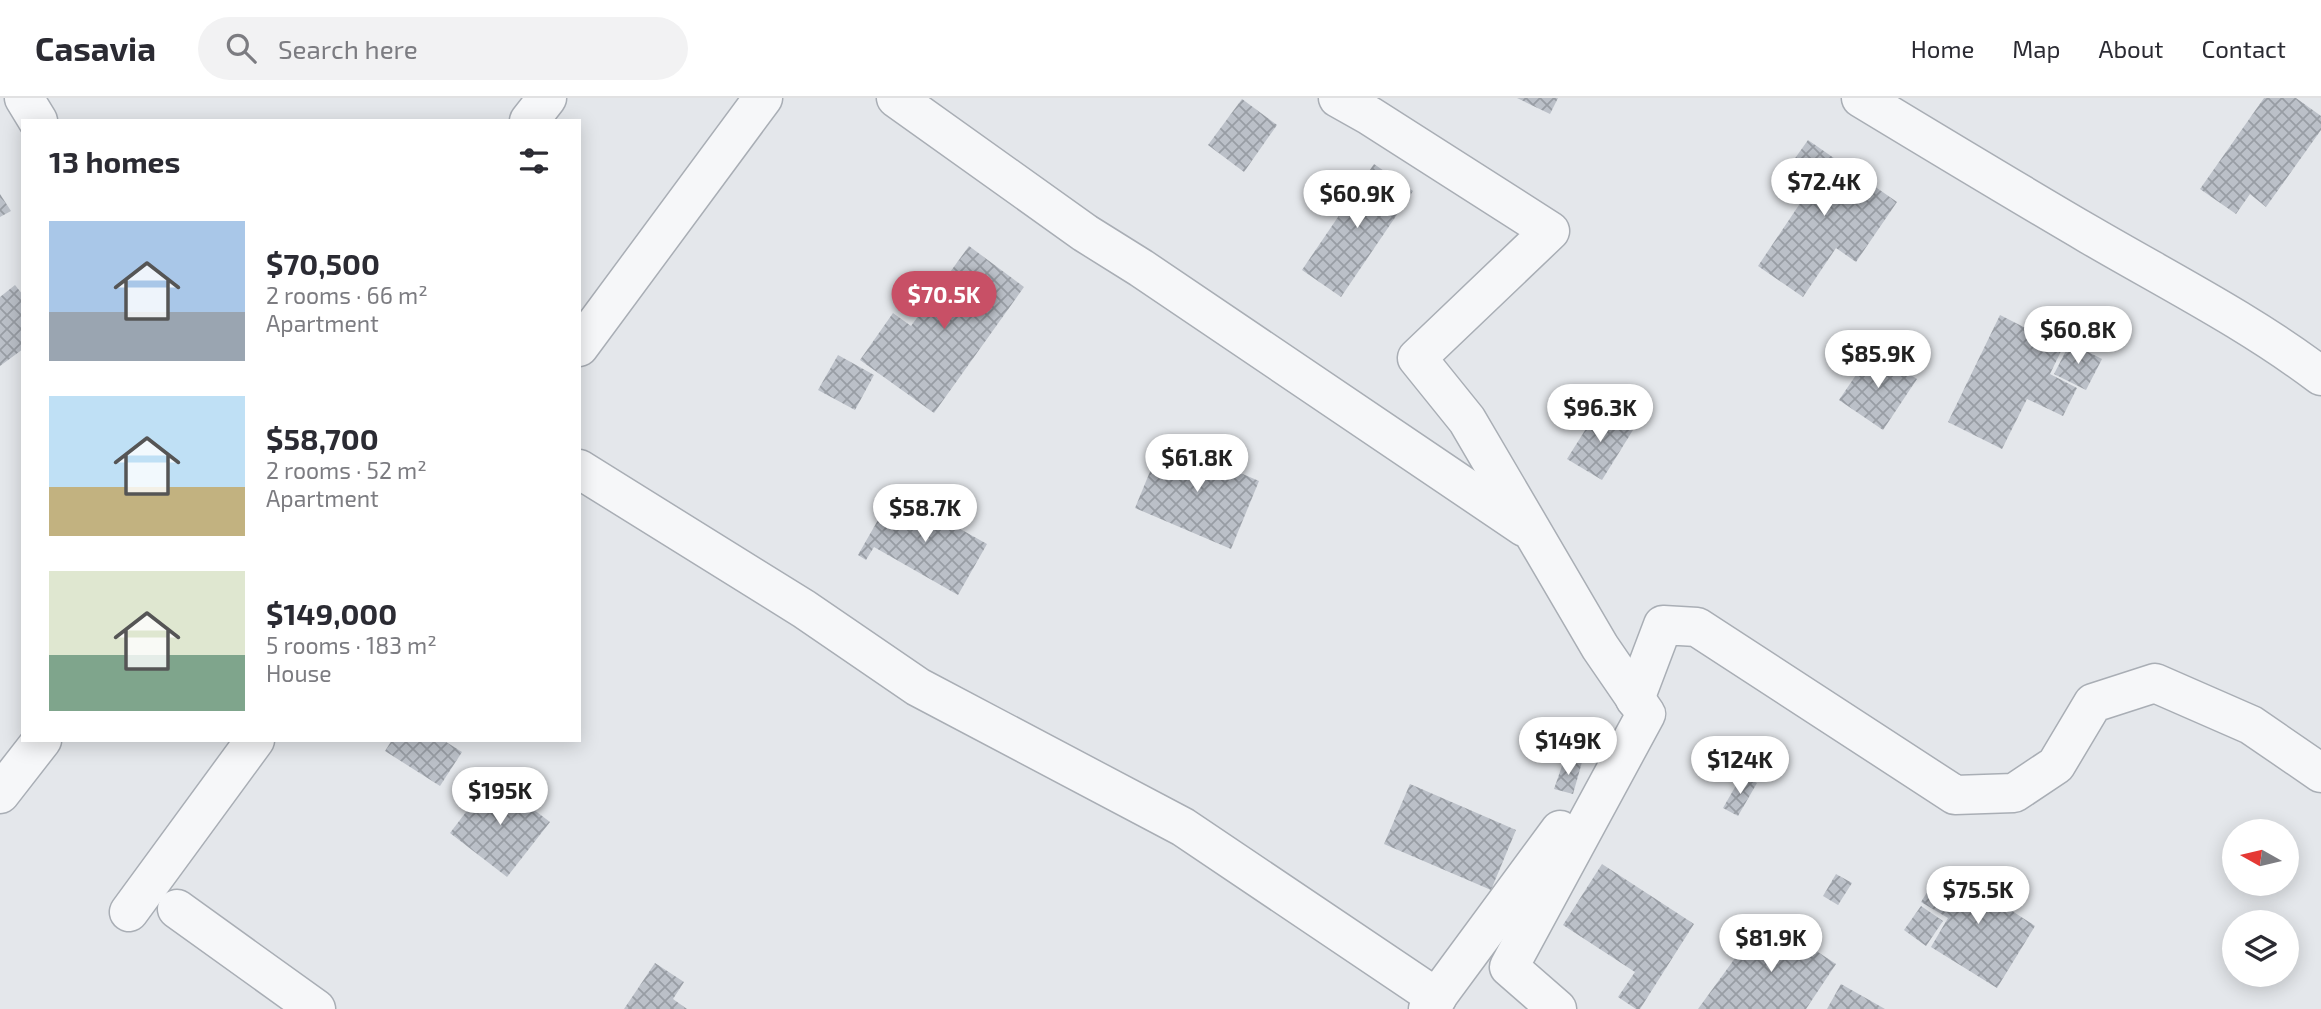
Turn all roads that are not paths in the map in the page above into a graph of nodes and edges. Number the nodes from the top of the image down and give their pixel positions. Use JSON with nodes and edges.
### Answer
{"nodes":[{"id":1,"x":24,"y":98,"type":"edge"},
{"id":2,"x":547,"y":98,"type":"edge"},
{"id":3,"x":763,"y":98,"type":"edge"},
{"id":4,"x":896,"y":98,"type":"edge"},
{"id":5,"x":1338,"y":98,"type":"edge"},
{"id":6,"x":1861,"y":98,"type":"edge"},
{"id":7,"x":37,"y":119,"type":"edge"},
{"id":8,"x":531,"y":119,"type":"edge"},
{"id":9,"x":581,"y":344,"type":"edge"},
{"id":10,"x":2321,"y":376,"type":"edge"},
{"id":11,"x":581,"y":470,"type":"edge"},
{"id":12,"x":1533,"y":533,"type":"junction"},
{"id":13,"x":1640,"y":706,"type":"junction"},
{"id":14,"x":40,"y":742,"type":"edge"},
{"id":15,"x":254,"y":742,"type":"edge"},
{"id":16,"x":2321,"y":772,"type":"edge"},
{"id":17,"x":0,"y":794,"type":"edge"},
{"id":18,"x":177,"y":909,"type":"dead end"},
{"id":19,"x":129,"y":912,"type":"dead end"},
{"id":20,"x":1433,"y":1003,"type":"edge"},
{"id":21,"x":316,"y":1009,"type":"edge"},
{"id":22,"x":1557,"y":1009,"type":"edge"}],
"edges":[{"from":1,"to":7,"type":"street"},
{"from":2,"to":8,"type":"street"},
{"from":3,"to":9,"type":"street"},
{"from":4,"to":12,"type":"street"},
{"from":5,"to":12,"type":"street"},
{"from":6,"to":10,"type":"street"},
{"from":11,"to":20,"type":"street"},
{"from":12,"to":13,"type":"street"},
{"from":13,"to":16,"type":"street"},
{"from":13,"to":20,"type":"street"},
{"from":13,"to":22,"type":"street"},
{"from":14,"to":17,"type":"street"},
{"from":15,"to":19,"type":"street"},
{"from":18,"to":21,"type":"street"}]}
